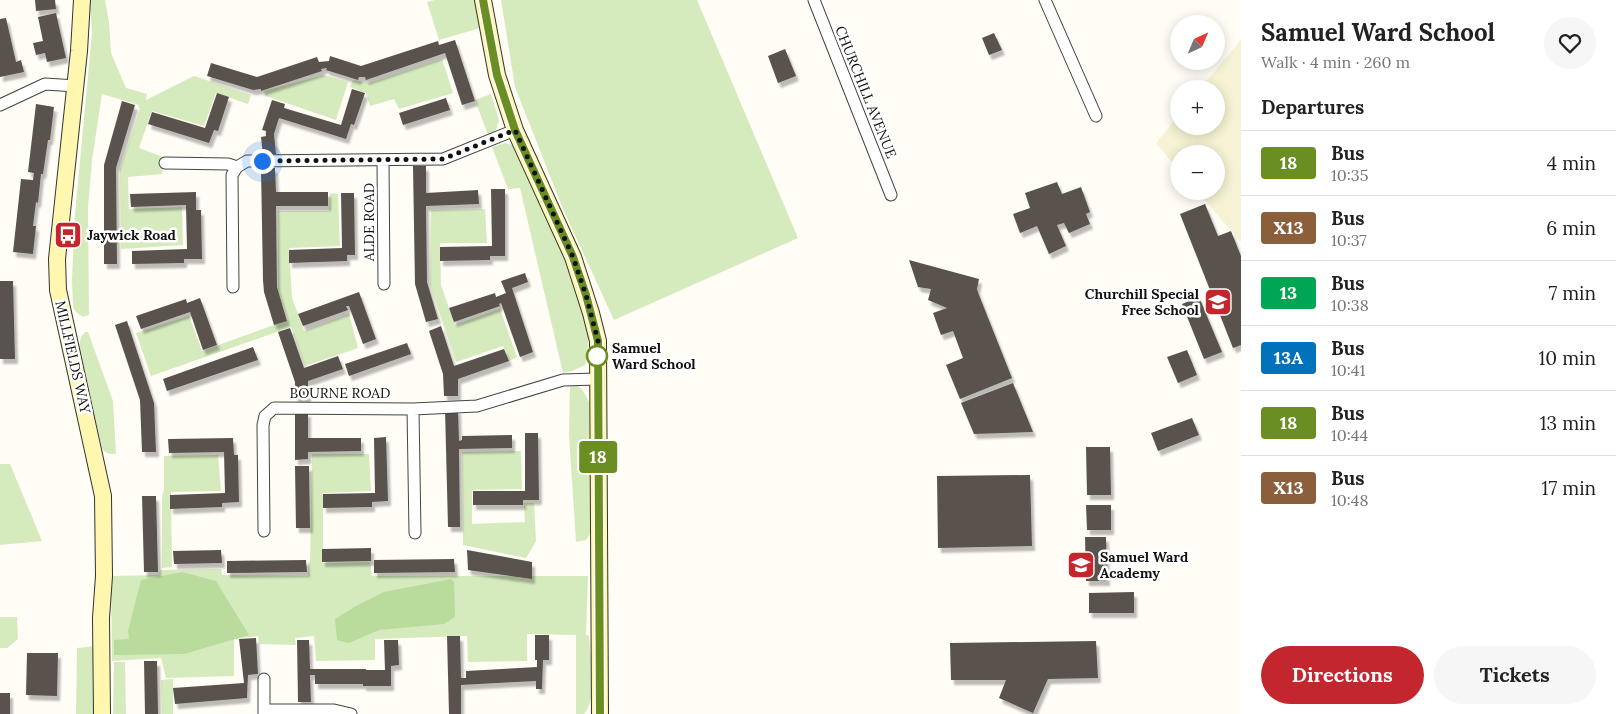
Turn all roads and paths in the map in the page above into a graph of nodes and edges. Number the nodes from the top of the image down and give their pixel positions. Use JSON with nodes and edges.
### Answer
{"nodes":[{"id":1,"x":82,"y":0,"type":"edge"},
{"id":2,"x":483,"y":0,"type":"edge"},
{"id":3,"x":814,"y":0,"type":"edge"},
{"id":4,"x":1045,"y":0,"type":"edge"},
{"id":5,"x":76,"y":86,"type":"junction"},
{"id":6,"x":0,"y":105,"type":"edge"},
{"id":7,"x":1096,"y":116,"type":"dead end"},
{"id":8,"x":515,"y":130,"type":"junction"},
{"id":9,"x":383,"y":161,"type":"junction"},
{"id":10,"x":165,"y":163,"type":"dead end"},
{"id":11,"x":237,"y":167,"type":"junction"},
{"id":12,"x":891,"y":194,"type":"dead end"},
{"id":13,"x":384,"y":284,"type":"dead end"},
{"id":14,"x":233,"y":287,"type":"dead end"},
{"id":15,"x":597,"y":379,"type":"junction"},
{"id":16,"x":413,"y":409,"type":"junction"},
{"id":17,"x":264,"y":531,"type":"dead end"},
{"id":18,"x":415,"y":533,"type":"dead end"},
{"id":19,"x":264,"y":679,"type":"dead end"},
{"id":20,"x":264,"y":712,"type":"edge"},
{"id":21,"x":102,"y":714,"type":"edge"},
{"id":22,"x":351,"y":714,"type":"edge"},
{"id":23,"x":600,"y":714,"type":"edge"}],
"edges":[{"from":1,"to":5,"type":"street","name":"MILLFIELDS WAY"},
{"from":2,"to":8,"type":"street"},
{"from":3,"to":12,"type":"street","name":"CHURCHILL AVENUE"},
{"from":4,"to":7,"type":"street"},
{"from":5,"to":6,"type":"street"},
{"from":5,"to":21,"type":"street","name":"MILLFIELDS WAY"},
{"from":8,"to":9,"type":"street"},
{"from":8,"to":15,"type":"street"},
{"from":9,"to":11,"type":"street"},
{"from":9,"to":13,"type":"street","name":"ALDE ROAD"},
{"from":10,"to":11,"type":"street"},
{"from":11,"to":14,"type":"street"},
{"from":15,"to":16,"type":"street","name":"BOURNE ROAD"},
{"from":15,"to":23,"type":"street"},
{"from":16,"to":17,"type":"street","name":"BOURNE ROAD"},
{"from":16,"to":18,"type":"street"},
{"from":19,"to":20,"type":"street"},
{"from":20,"to":22,"type":"street"}]}
